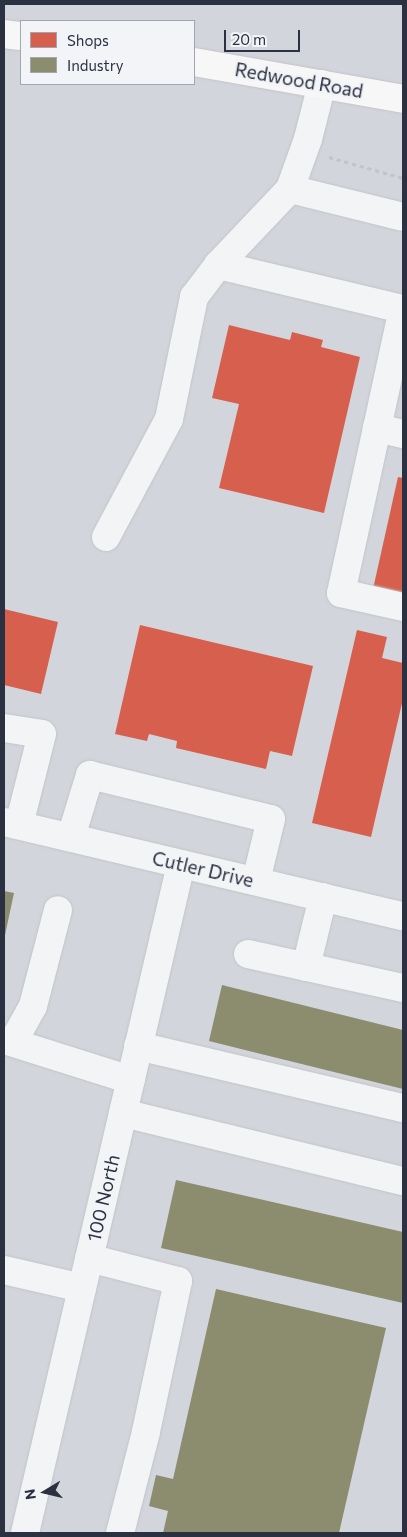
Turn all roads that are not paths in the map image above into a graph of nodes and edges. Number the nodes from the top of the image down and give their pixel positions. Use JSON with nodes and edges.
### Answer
{"nodes":[{"id":1,"x":4,"y":34,"type":"edge"},
{"id":2,"x":20,"y":36,"type":"edge"},
{"id":3,"x":195,"y":62,"type":"edge"},
{"id":4,"x":322,"y":84,"type":"junction"},
{"id":5,"x":403,"y":99,"type":"edge"},
{"id":6,"x":290,"y":189,"type":"junction"},
{"id":7,"x":403,"y":217,"type":"edge"},
{"id":8,"x":218,"y":265,"type":"junction"},
{"id":9,"x":403,"y":309,"type":"edge"},
{"id":10,"x":397,"y":362,"type":"edge"},
{"id":11,"x":377,"y":428,"type":"junction"},
{"id":12,"x":403,"y":434,"type":"edge"},
{"id":13,"x":106,"y":537,"type":"dead end"},
{"id":14,"x":403,"y":607,"type":"edge"},
{"id":15,"x":4,"y":728,"type":"edge"},
{"id":16,"x":11,"y":824,"type":"edge"},
{"id":17,"x":71,"y":837,"type":"junction"},
{"id":18,"x":181,"y":864,"type":"junction"},
{"id":19,"x":256,"y":881,"type":"junction"},
{"id":20,"x":323,"y":897,"type":"junction"},
{"id":21,"x":58,"y":910,"type":"dead end"},
{"id":22,"x":403,"y":916,"type":"edge"},
{"id":23,"x":248,"y":954,"type":"dead end"},
{"id":24,"x":306,"y":967,"type":"junction"},
{"id":25,"x":403,"y":988,"type":"edge"},
{"id":26,"x":9,"y":1041,"type":"edge"},
{"id":27,"x":138,"y":1046,"type":"junction"},
{"id":28,"x":131,"y":1080,"type":"junction"},
{"id":29,"x":403,"y":1108,"type":"edge"},
{"id":30,"x":123,"y":1113,"type":"junction"},
{"id":31,"x":403,"y":1182,"type":"edge"},
{"id":32,"x":89,"y":1258,"type":"junction"},
{"id":33,"x":4,"y":1270,"type":"edge"},
{"id":34,"x":82,"y":1288,"type":"junction"},
{"id":35,"x":25,"y":1533,"type":"edge"},
{"id":36,"x":120,"y":1533,"type":"edge"}],
"edges":[{"from":1,"to":2,"type":"main road"},
{"from":3,"to":4,"type":"main road","name":"Redwood Road"},
{"from":4,"to":5,"type":"main road","name":"Redwood Road"},
{"from":4,"to":6,"type":"street"},
{"from":6,"to":7,"type":"street"},
{"from":6,"to":8,"type":"street"},
{"from":8,"to":9,"type":"street"},
{"from":8,"to":13,"type":"street"},
{"from":9,"to":10,"type":"street"},
{"from":10,"to":11,"type":"street"},
{"from":11,"to":12,"type":"street"},
{"from":11,"to":14,"type":"street"},
{"from":15,"to":16,"type":"street"},
{"from":16,"to":17,"type":"street","name":"Cutler Drive"},
{"from":17,"to":18,"type":"street","name":"Cutler Drive"},
{"from":17,"to":19,"type":"street"},
{"from":18,"to":19,"type":"street","name":"Cutler Drive"},
{"from":18,"to":27,"type":"street","name":"100 North"},
{"from":19,"to":20,"type":"street","name":"Cutler Drive"},
{"from":20,"to":22,"type":"street","name":"Cutler Drive"},
{"from":20,"to":24,"type":"street"},
{"from":21,"to":26,"type":"street"},
{"from":23,"to":24,"type":"street"},
{"from":24,"to":25,"type":"street"},
{"from":26,"to":28,"type":"street"},
{"from":27,"to":28,"type":"street","name":"100 North"},
{"from":27,"to":29,"type":"street"},
{"from":28,"to":30,"type":"street","name":"100 North"},
{"from":30,"to":31,"type":"street"},
{"from":30,"to":32,"type":"street","name":"100 North"},
{"from":32,"to":34,"type":"street","name":"100 North"},
{"from":32,"to":36,"type":"street"},
{"from":33,"to":34,"type":"street"},
{"from":34,"to":35,"type":"street","name":"100 North"}]}
